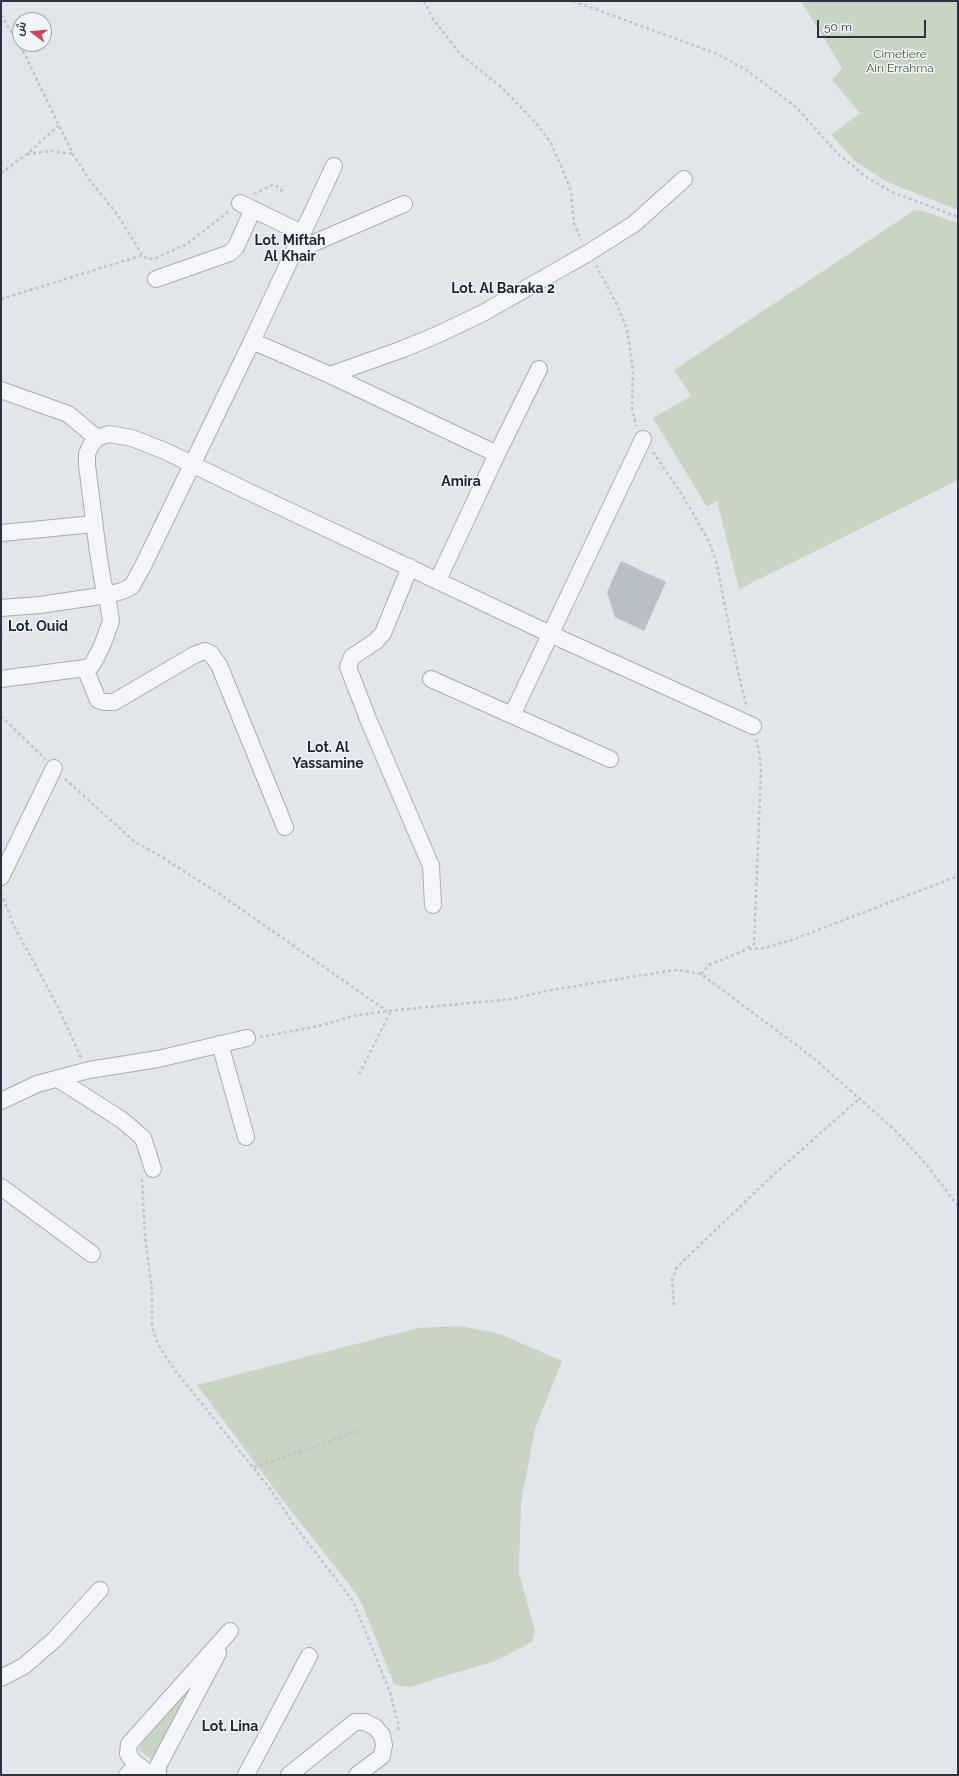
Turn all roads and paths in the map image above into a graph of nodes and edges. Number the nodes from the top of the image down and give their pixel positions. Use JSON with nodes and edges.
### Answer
{"nodes":[{"id":1,"x":424,"y":1,"type":"edge"},
{"id":2,"x":573,"y":1,"type":"edge"},
{"id":3,"x":1,"y":14,"type":"edge"},
{"id":4,"x":58,"y":126,"type":"junction"},
{"id":5,"x":27,"y":154,"type":"junction"},
{"id":6,"x":73,"y":154,"type":"junction"},
{"id":7,"x":334,"y":166,"type":"dead end"},
{"id":8,"x":1,"y":173,"type":"edge"},
{"id":9,"x":684,"y":179,"type":"dead end"},
{"id":10,"x":284,"y":194,"type":"dead end"},
{"id":11,"x":404,"y":204,"type":"dead end"},
{"id":12,"x":247,"y":206,"type":"junction"},
{"id":13,"x":958,"y":217,"type":"edge"},
{"id":14,"x":302,"y":233,"type":"junction"},
{"id":15,"x":293,"y":252,"type":"junction"},
{"id":16,"x":588,"y":253,"type":"junction"},
{"id":17,"x":142,"y":255,"type":"junction"},
{"id":18,"x":156,"y":279,"type":"dead end"},
{"id":19,"x":1,"y":299,"type":"edge"},
{"id":20,"x":252,"y":340,"type":"junction"},
{"id":21,"x":539,"y":369,"type":"dead end"},
{"id":22,"x":330,"y":375,"type":"junction"},
{"id":23,"x":1,"y":390,"type":"edge"},
{"id":24,"x":97,"y":438,"type":"junction"},
{"id":25,"x":643,"y":439,"type":"junction"},
{"id":26,"x":497,"y":454,"type":"junction"},
{"id":27,"x":191,"y":464,"type":"junction"},
{"id":28,"x":94,"y":524,"type":"junction"},
{"id":29,"x":1,"y":533,"type":"edge"},
{"id":30,"x":410,"y":567,"type":"junction"},
{"id":31,"x":438,"y":580,"type":"junction"},
{"id":32,"x":107,"y":595,"type":"junction"},
{"id":33,"x":1,"y":608,"type":"edge"},
{"id":34,"x":550,"y":634,"type":"junction"},
{"id":35,"x":85,"y":668,"type":"junction"},
{"id":36,"x":1,"y":679,"type":"edge"},
{"id":37,"x":431,"y":679,"type":"dead end"},
{"id":38,"x":512,"y":715,"type":"junction"},
{"id":39,"x":1,"y":716,"type":"edge"},
{"id":40,"x":753,"y":726,"type":"junction"},
{"id":41,"x":610,"y":759,"type":"dead end"},
{"id":42,"x":54,"y":768,"type":"junction"},
{"id":43,"x":285,"y":827,"type":"dead end"},
{"id":44,"x":2,"y":872,"type":"edge"},
{"id":45,"x":958,"y":876,"type":"edge"},
{"id":46,"x":1,"y":893,"type":"edge"},
{"id":47,"x":433,"y":905,"type":"dead end"},
{"id":48,"x":749,"y":949,"type":"junction"},
{"id":49,"x":701,"y":974,"type":"junction"},
{"id":50,"x":389,"y":1011,"type":"junction"},
{"id":51,"x":247,"y":1038,"type":"joint"},
{"id":52,"x":220,"y":1044,"type":"junction"},
{"id":53,"x":89,"y":1070,"type":"junction"},
{"id":54,"x":359,"y":1074,"type":"dead end"},
{"id":55,"x":58,"y":1079,"type":"junction"},
{"id":56,"x":860,"y":1098,"type":"junction"},
{"id":57,"x":1,"y":1101,"type":"edge"},
{"id":58,"x":246,"y":1138,"type":"dead end"},
{"id":59,"x":147,"y":1173,"type":"joint"},
{"id":60,"x":1,"y":1186,"type":"edge"},
{"id":61,"x":958,"y":1206,"type":"edge"},
{"id":62,"x":92,"y":1254,"type":"dead end"},
{"id":63,"x":674,"y":1305,"type":"dead end"},
{"id":64,"x":362,"y":1430,"type":"dead end"},
{"id":65,"x":254,"y":1467,"type":"junction"},
{"id":66,"x":100,"y":1590,"type":"dead end"},
{"id":67,"x":309,"y":1656,"type":"dead end"},
{"id":68,"x":1,"y":1678,"type":"edge"},
{"id":69,"x":396,"y":1733,"type":"dead end"},
{"id":70,"x":139,"y":1772,"type":"edge"},
{"id":71,"x":158,"y":1775,"type":"edge"},
{"id":72,"x":246,"y":1775,"type":"edge"},
{"id":73,"x":289,"y":1775,"type":"edge"},
{"id":74,"x":357,"y":1775,"type":"edge"}],
"edges":[{"from":1,"to":16,"type":"path"},
{"from":2,"to":13,"type":"path"},
{"from":3,"to":4,"type":"path"},
{"from":4,"to":5,"type":"path"},
{"from":4,"to":6,"type":"path"},
{"from":5,"to":6,"type":"path"},
{"from":5,"to":8,"type":"path"},
{"from":6,"to":17,"type":"path"},
{"from":7,"to":14,"type":"street"},
{"from":9,"to":16,"type":"street"},
{"from":10,"to":12,"type":"path"},
{"from":11,"to":15,"type":"street"},
{"from":12,"to":14,"type":"street"},
{"from":12,"to":17,"type":"path"},
{"from":12,"to":18,"type":"street"},
{"from":14,"to":15,"type":"street"},
{"from":15,"to":20,"type":"street"},
{"from":16,"to":22,"type":"street"},
{"from":16,"to":25,"type":"path"},
{"from":17,"to":19,"type":"path"},
{"from":20,"to":22,"type":"street"},
{"from":20,"to":27,"type":"street"},
{"from":21,"to":26,"type":"street"},
{"from":22,"to":26,"type":"street"},
{"from":23,"to":24,"type":"street"},
{"from":24,"to":27,"type":"street"},
{"from":24,"to":28,"type":"street"},
{"from":25,"to":34,"type":"street"},
{"from":25,"to":40,"type":"path"},
{"from":26,"to":31,"type":"street"},
{"from":27,"to":30,"type":"street"},
{"from":27,"to":32,"type":"street"},
{"from":28,"to":29,"type":"street"},
{"from":28,"to":32,"type":"street"},
{"from":30,"to":31,"type":"street"},
{"from":30,"to":47,"type":"street"},
{"from":31,"to":34,"type":"street"},
{"from":32,"to":33,"type":"street"},
{"from":32,"to":35,"type":"street"},
{"from":34,"to":38,"type":"street"},
{"from":34,"to":40,"type":"street"},
{"from":35,"to":36,"type":"street"},
{"from":35,"to":43,"type":"street"},
{"from":37,"to":38,"type":"street"},
{"from":38,"to":41,"type":"street"},
{"from":39,"to":42,"type":"path"},
{"from":40,"to":48,"type":"path"},
{"from":42,"to":44,"type":"street"},
{"from":42,"to":50,"type":"path"},
{"from":45,"to":48,"type":"path"},
{"from":46,"to":53,"type":"path"},
{"from":48,"to":49,"type":"path"},
{"from":49,"to":50,"type":"path"},
{"from":49,"to":56,"type":"path"},
{"from":50,"to":51,"type":"path"},
{"from":50,"to":54,"type":"path"},
{"from":51,"to":52,"type":"street"},
{"from":52,"to":53,"type":"street"},
{"from":52,"to":58,"type":"street"},
{"from":53,"to":55,"type":"street"},
{"from":55,"to":57,"type":"street"},
{"from":55,"to":59,"type":"street"},
{"from":56,"to":61,"type":"path"},
{"from":56,"to":63,"type":"path"},
{"from":59,"to":65,"type":"path"},
{"from":60,"to":62,"type":"street"},
{"from":64,"to":65,"type":"path"},
{"from":65,"to":69,"type":"path"},
{"from":66,"to":68,"type":"street"},
{"from":67,"to":72,"type":"street"},
{"from":70,"to":71,"type":"street"},
{"from":73,"to":74,"type":"street"}]}
